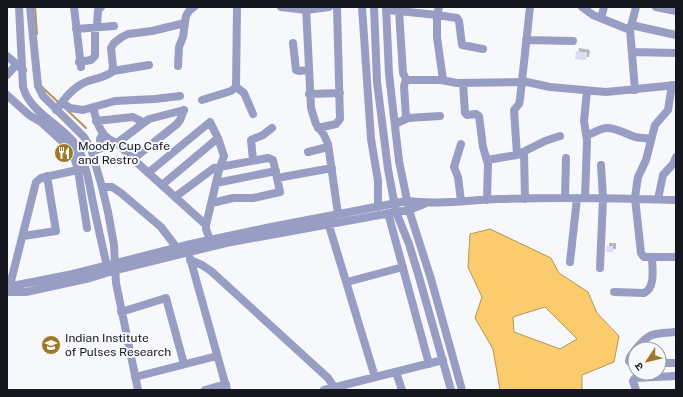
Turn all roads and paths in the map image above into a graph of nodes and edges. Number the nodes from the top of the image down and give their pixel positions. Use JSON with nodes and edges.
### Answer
{"nodes":[{"id":1,"x":14,"y":7,"type":"edge"},
{"id":2,"x":19,"y":7,"type":"edge"},
{"id":3,"x":30,"y":7,"type":"edge"},
{"id":4,"x":74,"y":7,"type":"edge"},
{"id":5,"x":101,"y":7,"type":"edge"},
{"id":6,"x":194,"y":7,"type":"edge"},
{"id":7,"x":237,"y":7,"type":"edge"},
{"id":8,"x":281,"y":7,"type":"edge"},
{"id":9,"x":329,"y":7,"type":"edge"},
{"id":10,"x":337,"y":7,"type":"edge"},
{"id":11,"x":362,"y":7,"type":"edge"},
{"id":12,"x":374,"y":7,"type":"edge"},
{"id":13,"x":530,"y":7,"type":"edge"},
{"id":14,"x":582,"y":7,"type":"edge"},
{"id":15,"x":604,"y":7,"type":"edge"},
{"id":16,"x":636,"y":7,"type":"edge"},
{"id":17,"x":656,"y":7,"type":"edge"},
{"id":18,"x":306,"y":8,"type":"edge"},
{"id":19,"x":386,"y":8,"type":"edge"},
{"id":20,"x":399,"y":9,"type":"edge"},
{"id":21,"x":438,"y":11,"type":"edge"},
{"id":22,"x":676,"y":11,"type":"edge"},
{"id":23,"x":600,"y":18,"type":"junction"},
{"id":24,"x":185,"y":23,"type":"junction"},
{"id":25,"x":114,"y":26,"type":"dead end"},
{"id":26,"x":96,"y":27,"type":"junction"},
{"id":27,"x":630,"y":27,"type":"junction"},
{"id":28,"x":76,"y":29,"type":"junction"},
{"id":29,"x":676,"y":34,"type":"edge"},
{"id":30,"x":526,"y":40,"type":"junction"},
{"id":31,"x":573,"y":41,"type":"dead end"},
{"id":32,"x":293,"y":43,"type":"dead end"},
{"id":33,"x":483,"y":49,"type":"dead end"},
{"id":34,"x":632,"y":52,"type":"junction"},
{"id":35,"x":676,"y":53,"type":"edge"},
{"id":36,"x":7,"y":56,"type":"edge"},
{"id":37,"x":149,"y":65,"type":"dead end"},
{"id":38,"x":178,"y":66,"type":"dead end"},
{"id":39,"x":19,"y":67,"type":"junction"},
{"id":40,"x":308,"y":70,"type":"junction"},
{"id":41,"x":113,"y":71,"type":"junction"},
{"id":42,"x":7,"y":75,"type":"edge"},
{"id":43,"x":406,"y":79,"type":"junction"},
{"id":44,"x":443,"y":80,"type":"junction"},
{"id":45,"x":521,"y":81,"type":"junction"},
{"id":46,"x":462,"y":83,"type":"junction"},
{"id":47,"x":674,"y":85,"type":"edge"},
{"id":48,"x":236,"y":87,"type":"junction"},
{"id":49,"x":634,"y":90,"type":"junction"},
{"id":50,"x":587,"y":91,"type":"junction"},
{"id":51,"x":340,"y":93,"type":"junction"},
{"id":52,"x":309,"y":94,"type":"junction"},
{"id":53,"x":7,"y":95,"type":"edge"},
{"id":54,"x":180,"y":96,"type":"dead end"},
{"id":55,"x":202,"y":100,"type":"dead end"},
{"id":56,"x":62,"y":103,"type":"junction"},
{"id":57,"x":17,"y":104,"type":"junction"},
{"id":58,"x":93,"y":107,"type":"junction"},
{"id":59,"x":56,"y":110,"type":"junction"},
{"id":60,"x":253,"y":114,"type":"dead end"},
{"id":61,"x":440,"y":116,"type":"dead end"},
{"id":62,"x":406,"y":118,"type":"junction"},
{"id":63,"x":96,"y":121,"type":"junction"},
{"id":64,"x":143,"y":122,"type":"junction"},
{"id":65,"x":395,"y":124,"type":"junction"},
{"id":66,"x":272,"y":128,"type":"dead end"},
{"id":67,"x":318,"y":128,"type":"junction"},
{"id":68,"x":103,"y":134,"type":"junction"},
{"id":69,"x":586,"y":135,"type":"junction"},
{"id":70,"x":560,"y":136,"type":"dead end"},
{"id":71,"x":218,"y":138,"type":"junction"},
{"id":72,"x":651,"y":139,"type":"junction"},
{"id":73,"x":116,"y":143,"type":"junction"},
{"id":74,"x":461,"y":144,"type":"dead end"},
{"id":75,"x":328,"y":147,"type":"junction"},
{"id":76,"x":92,"y":152,"type":"junction"},
{"id":77,"x":308,"y":152,"type":"dead end"},
{"id":78,"x":521,"y":153,"type":"junction"},
{"id":79,"x":676,"y":157,"type":"edge"},
{"id":80,"x":566,"y":158,"type":"dead end"},
{"id":81,"x":132,"y":159,"type":"junction"},
{"id":82,"x":254,"y":160,"type":"junction"},
{"id":83,"x":487,"y":160,"type":"junction"},
{"id":84,"x":601,"y":165,"type":"dead end"},
{"id":85,"x":220,"y":167,"type":"junction"},
{"id":86,"x":332,"y":168,"type":"junction"},
{"id":87,"x":81,"y":169,"type":"junction"},
{"id":88,"x":148,"y":173,"type":"junction"},
{"id":89,"x":276,"y":174,"type":"junction"},
{"id":90,"x":47,"y":176,"type":"junction"},
{"id":91,"x":216,"y":183,"type":"junction"},
{"id":92,"x":162,"y":185,"type":"junction"},
{"id":93,"x":102,"y":187,"type":"junction"},
{"id":94,"x":175,"y":197,"type":"junction"},
{"id":95,"x":565,"y":198,"type":"junction"},
{"id":96,"x":581,"y":198,"type":"junction"},
{"id":97,"x":603,"y":198,"type":"junction"},
{"id":98,"x":636,"y":198,"type":"junction"},
{"id":99,"x":525,"y":199,"type":"junction"},
{"id":100,"x":658,"y":199,"type":"junction"},
{"id":101,"x":487,"y":200,"type":"junction"},
{"id":102,"x":676,"y":200,"type":"edge"},
{"id":103,"x":407,"y":201,"type":"junction"},
{"id":104,"x":461,"y":202,"type":"junction"},
{"id":105,"x":212,"y":203,"type":"junction"},
{"id":106,"x":425,"y":204,"type":"junction"},
{"id":107,"x":378,"y":207,"type":"junction"},
{"id":108,"x":393,"y":209,"type":"junction"},
{"id":109,"x":410,"y":210,"type":"junction"},
{"id":110,"x":338,"y":214,"type":"junction"},
{"id":111,"x":327,"y":220,"type":"junction"},
{"id":112,"x":206,"y":224,"type":"junction"},
{"id":113,"x":87,"y":228,"type":"dead end"},
{"id":114,"x":23,"y":236,"type":"junction"},
{"id":115,"x":210,"y":240,"type":"junction"},
{"id":116,"x":177,"y":248,"type":"junction"},
{"id":117,"x":188,"y":253,"type":"junction"},
{"id":118,"x":676,"y":256,"type":"edge"},
{"id":119,"x":652,"y":257,"type":"junction"},
{"id":120,"x":570,"y":262,"type":"dead end"},
{"id":121,"x":403,"y":267,"type":"junction"},
{"id":122,"x":112,"y":268,"type":"junction"},
{"id":123,"x":600,"y":268,"type":"dead end"},
{"id":124,"x":347,"y":282,"type":"junction"},
{"id":125,"x":8,"y":288,"type":"edge"},
{"id":126,"x":614,"y":292,"type":"dead end"},
{"id":127,"x":121,"y":312,"type":"junction"},
{"id":128,"x":676,"y":332,"type":"edge"},
{"id":129,"x":643,"y":341,"type":"edge"},
{"id":130,"x":218,"y":356,"type":"junction"},
{"id":131,"x":443,"y":360,"type":"junction"},
{"id":132,"x":184,"y":364,"type":"junction"},
{"id":133,"x":429,"y":364,"type":"junction"},
{"id":134,"x":396,"y":372,"type":"junction"},
{"id":135,"x":676,"y":376,"type":"edge"},
{"id":136,"x":135,"y":377,"type":"junction"},
{"id":137,"x":375,"y":377,"type":"junction"},
{"id":138,"x":227,"y":387,"type":"edge"},
{"id":139,"x":349,"y":387,"type":"edge"},
{"id":140,"x":333,"y":389,"type":"edge"},
{"id":141,"x":138,"y":390,"type":"edge"},
{"id":142,"x":205,"y":390,"type":"edge"},
{"id":143,"x":324,"y":390,"type":"edge"},
{"id":144,"x":402,"y":390,"type":"edge"},
{"id":145,"x":451,"y":390,"type":"edge"},
{"id":146,"x":462,"y":390,"type":"edge"},
{"id":147,"x":636,"y":390,"type":"edge"}],
"edges":[{"from":1,"to":39,"type":"street"},
{"from":2,"to":39,"type":"street"},
{"from":3,"to":59,"type":"street"},
{"from":4,"to":28,"type":"street"},
{"from":5,"to":26,"type":"street"},
{"from":6,"to":24,"type":"street"},
{"from":7,"to":48,"type":"street"},
{"from":8,"to":18,"type":"street"},
{"from":9,"to":18,"type":"street"},
{"from":10,"to":51,"type":"street"},
{"from":11,"to":107,"type":"street"},
{"from":12,"to":108,"type":"street"},
{"from":13,"to":30,"type":"street"},
{"from":14,"to":23,"type":"street"},
{"from":15,"to":23,"type":"street"},
{"from":16,"to":27,"type":"street"},
{"from":17,"to":22,"type":"street"},
{"from":18,"to":40,"type":"street"},
{"from":19,"to":20,"type":"street"},
{"from":19,"to":65,"type":"street"},
{"from":20,"to":21,"type":"street"},
{"from":20,"to":43,"type":"street"},
{"from":21,"to":33,"type":"street"},
{"from":21,"to":44,"type":"street"},
{"from":23,"to":27,"type":"street"},
{"from":24,"to":38,"type":"street"},
{"from":24,"to":41,"type":"street"},
{"from":25,"to":26,"type":"street"},
{"from":26,"to":28,"type":"street"},
{"from":26,"to":28,"type":"street"},
{"from":27,"to":29,"type":"street"},
{"from":27,"to":34,"type":"street"},
{"from":30,"to":31,"type":"street"},
{"from":30,"to":45,"type":"street"},
{"from":32,"to":40,"type":"street"},
{"from":34,"to":35,"type":"street"},
{"from":34,"to":49,"type":"street"},
{"from":36,"to":39,"type":"street"},
{"from":37,"to":41,"type":"street"},
{"from":39,"to":42,"type":"street"},
{"from":39,"to":57,"type":"street"},
{"from":39,"to":87,"type":"street"},
{"from":40,"to":52,"type":"street"},
{"from":41,"to":56,"type":"street"},
{"from":43,"to":44,"type":"street"},
{"from":43,"to":62,"type":"street"},
{"from":44,"to":46,"type":"street"},
{"from":45,"to":46,"type":"street"},
{"from":45,"to":50,"type":"street"},
{"from":45,"to":78,"type":"street"},
{"from":46,"to":83,"type":"street"},
{"from":47,"to":49,"type":"street"},
{"from":47,"to":72,"type":"street"},
{"from":48,"to":55,"type":"street"},
{"from":48,"to":60,"type":"street"},
{"from":49,"to":50,"type":"street"},
{"from":50,"to":69,"type":"street"},
{"from":51,"to":52,"type":"street"},
{"from":51,"to":67,"type":"street"},
{"from":52,"to":67,"type":"street"},
{"from":53,"to":57,"type":"street"},
{"from":54,"to":58,"type":"street"},
{"from":56,"to":58,"type":"street"},
{"from":56,"to":59,"type":"street"},
{"from":57,"to":87,"type":"street"},
{"from":58,"to":63,"type":"street"},
{"from":59,"to":76,"type":"street"},
{"from":61,"to":62,"type":"street"},
{"from":62,"to":65,"type":"street"},
{"from":63,"to":64,"type":"street"},
{"from":63,"to":68,"type":"street"},
{"from":64,"to":73,"type":"street"},
{"from":64,"to":81,"type":"street"},
{"from":65,"to":103,"type":"street"},
{"from":66,"to":82,"type":"street"},
{"from":67,"to":75,"type":"street"},
{"from":68,"to":73,"type":"street"},
{"from":68,"to":76,"type":"street"},
{"from":69,"to":72,"type":"street"},
{"from":69,"to":96,"type":"street"},
{"from":70,"to":78,"type":"street"},
{"from":71,"to":85,"type":"street"},
{"from":71,"to":88,"type":"street"},
{"from":71,"to":92,"type":"street"},
{"from":72,"to":98,"type":"street"},
{"from":73,"to":81,"type":"street"},
{"from":74,"to":104,"type":"street"},
{"from":75,"to":77,"type":"street"},
{"from":75,"to":86,"type":"street"},
{"from":76,"to":93,"type":"street"},
{"from":78,"to":83,"type":"street"},
{"from":78,"to":99,"type":"street"},
{"from":79,"to":100,"type":"street"},
{"from":80,"to":95,"type":"street"},
{"from":81,"to":88,"type":"street"},
{"from":82,"to":85,"type":"street"},
{"from":82,"to":89,"type":"street"},
{"from":83,"to":101,"type":"street"},
{"from":84,"to":97,"type":"street"},
{"from":85,"to":91,"type":"street"},
{"from":85,"to":94,"type":"street"},
{"from":86,"to":89,"type":"street"},
{"from":86,"to":110,"type":"street"},
{"from":87,"to":90,"type":"street"},
{"from":87,"to":113,"type":"street"},
{"from":87,"to":122,"type":"street"},
{"from":88,"to":92,"type":"street"},
{"from":89,"to":91,"type":"street"},
{"from":89,"to":105,"type":"street"},
{"from":90,"to":114,"type":"street"},
{"from":90,"to":114,"type":"street"},
{"from":91,"to":105,"type":"street"},
{"from":92,"to":94,"type":"street"},
{"from":93,"to":116,"type":"street"},
{"from":93,"to":122,"type":"street"},
{"from":94,"to":112,"type":"street"},
{"from":95,"to":96,"type":"street"},
{"from":95,"to":99,"type":"street"},
{"from":96,"to":97,"type":"street"},
{"from":96,"to":120,"type":"street"},
{"from":97,"to":98,"type":"street"},
{"from":97,"to":123,"type":"street"},
{"from":98,"to":100,"type":"street"},
{"from":98,"to":119,"type":"street"},
{"from":99,"to":101,"type":"street"},
{"from":100,"to":102,"type":"street"},
{"from":101,"to":104,"type":"street"},
{"from":103,"to":106,"type":"street"},
{"from":103,"to":108,"type":"street"},
{"from":103,"to":109,"type":"street"},
{"from":104,"to":106,"type":"street"},
{"from":105,"to":112,"type":"street"},
{"from":106,"to":109,"type":"street"},
{"from":107,"to":108,"type":"street"},
{"from":107,"to":110,"type":"street"},
{"from":108,"to":109,"type":"street"},
{"from":108,"to":111,"type":"street"},
{"from":108,"to":121,"type":"street"},
{"from":108,"to":131,"type":"street"},
{"from":109,"to":146,"type":"street"},
{"from":110,"to":111,"type":"street"},
{"from":111,"to":115,"type":"street"},
{"from":111,"to":117,"type":"street"},
{"from":111,"to":124,"type":"street"},
{"from":112,"to":115,"type":"street"},
{"from":114,"to":125,"type":"street"},
{"from":115,"to":117,"type":"street"},
{"from":116,"to":117,"type":"street"},
{"from":116,"to":122,"type":"street"},
{"from":117,"to":122,"type":"street"},
{"from":117,"to":130,"type":"street"},
{"from":117,"to":140,"type":"street"},
{"from":118,"to":119,"type":"street"},
{"from":119,"to":126,"type":"street"},
{"from":121,"to":124,"type":"street"},
{"from":121,"to":133,"type":"street"},
{"from":122,"to":125,"type":"street"},
{"from":122,"to":127,"type":"street"},
{"from":124,"to":137,"type":"street"},
{"from":127,"to":132,"type":"street"},
{"from":127,"to":136,"type":"street"},
{"from":128,"to":129,"type":"street"},
{"from":130,"to":132,"type":"street"},
{"from":130,"to":138,"type":"street"},
{"from":131,"to":133,"type":"street"},
{"from":131,"to":145,"type":"street"},
{"from":132,"to":136,"type":"street"},
{"from":133,"to":134,"type":"street"},
{"from":134,"to":137,"type":"street"},
{"from":134,"to":144,"type":"street"},
{"from":135,"to":147,"type":"street"},
{"from":136,"to":141,"type":"street"},
{"from":137,"to":139,"type":"street"},
{"from":138,"to":142,"type":"street"},
{"from":139,"to":140,"type":"street"},
{"from":140,"to":143,"type":"street"}]}
